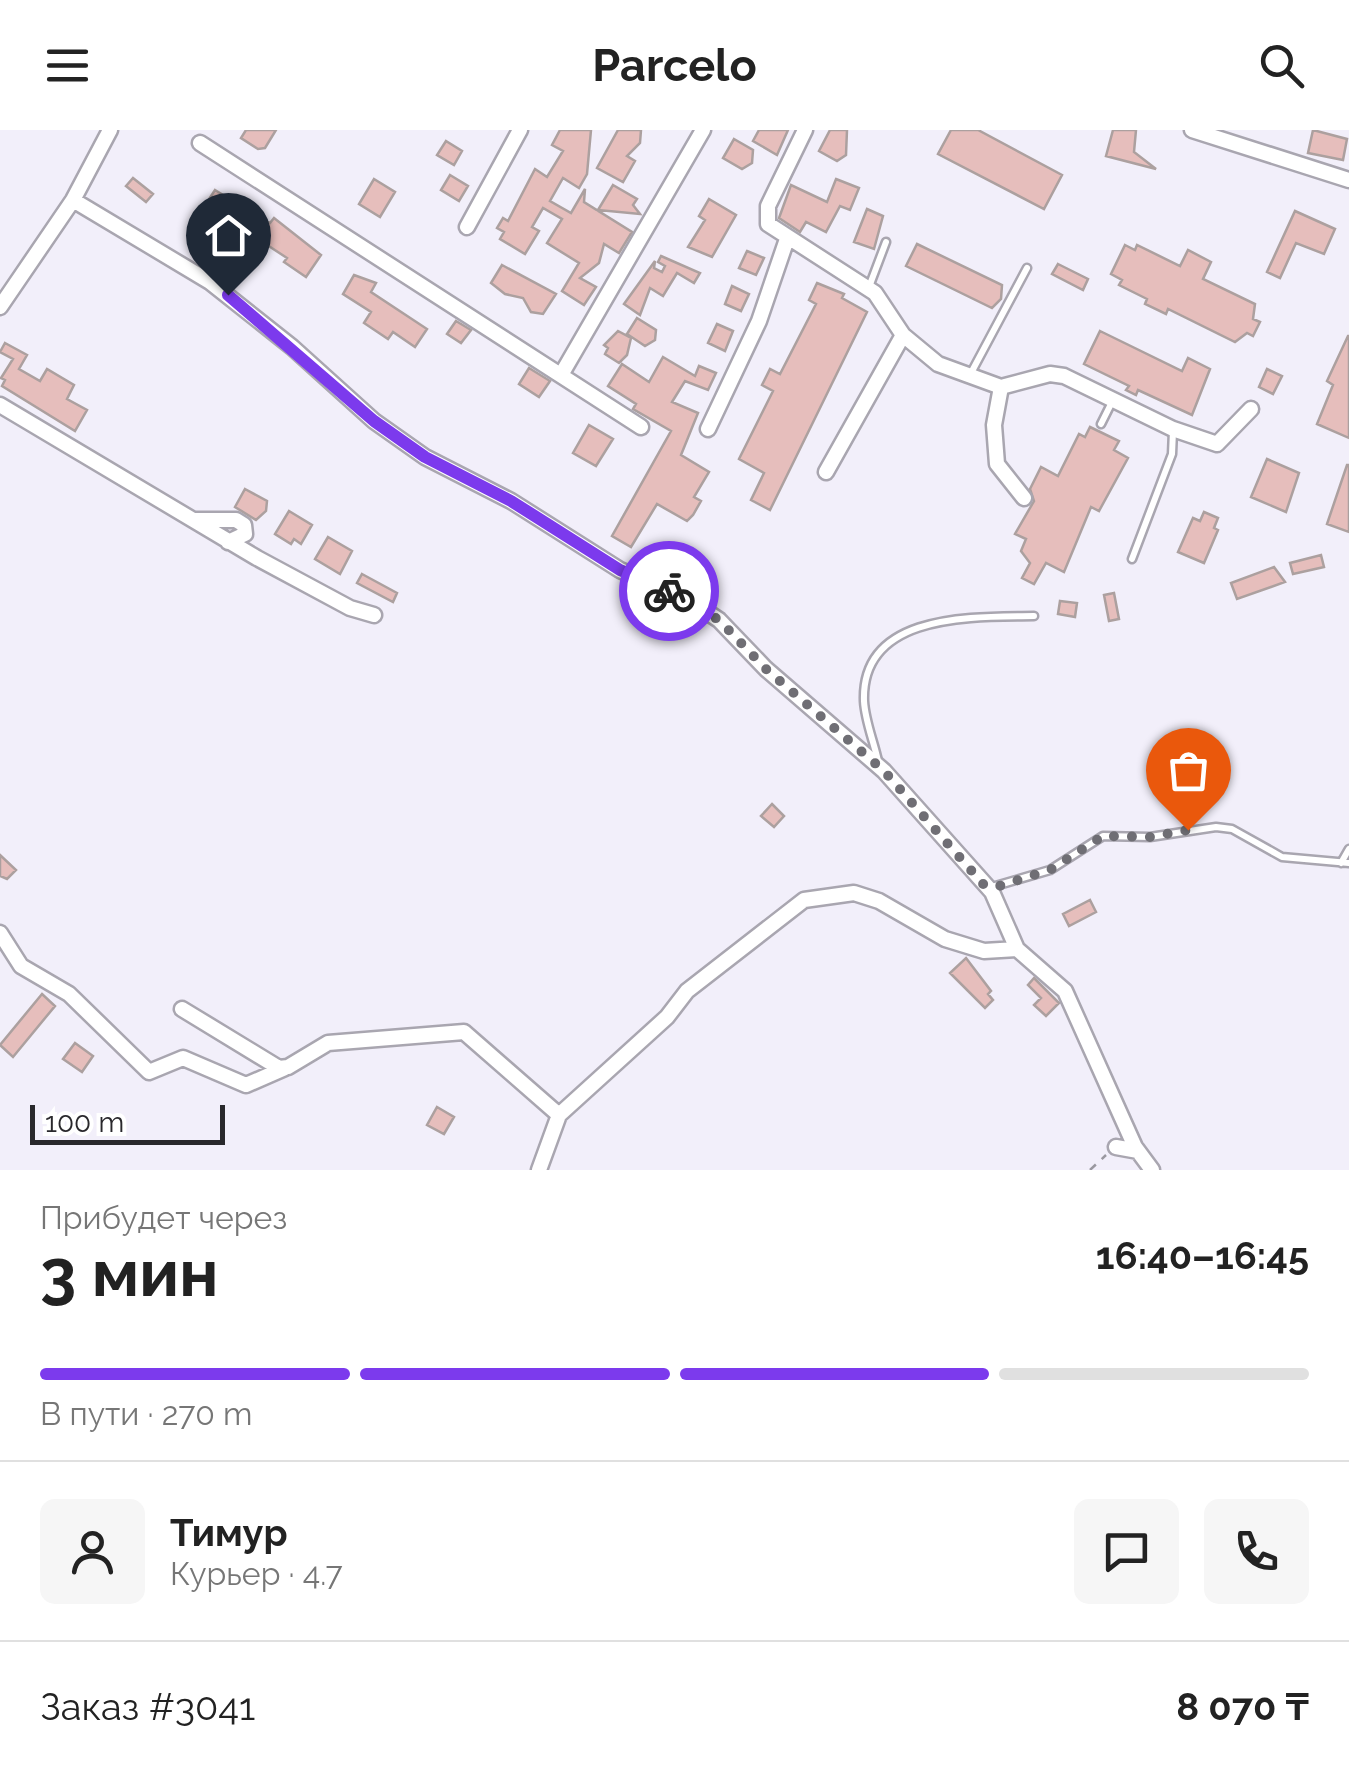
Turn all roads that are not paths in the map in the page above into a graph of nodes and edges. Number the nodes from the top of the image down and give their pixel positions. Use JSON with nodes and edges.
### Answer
{"nodes":[{"id":1,"x":110,"y":130,"type":"edge"},
{"id":2,"x":520,"y":130,"type":"edge"},
{"id":3,"x":703,"y":130,"type":"edge"},
{"id":4,"x":806,"y":130,"type":"edge"},
{"id":5,"x":1192,"y":130,"type":"edge"},
{"id":6,"x":200,"y":143,"type":"dead end"},
{"id":7,"x":1349,"y":180,"type":"edge"},
{"id":8,"x":73,"y":200,"type":"junction"},
{"id":9,"x":468,"y":226,"type":"dead end"},
{"id":10,"x":787,"y":239,"type":"junction"},
{"id":11,"x":886,"y":242,"type":"dead end"},
{"id":12,"x":1027,"y":268,"type":"dead end"},
{"id":13,"x":868,"y":289,"type":"junction"},
{"id":14,"x":0,"y":307,"type":"edge"},
{"id":15,"x":903,"y":335,"type":"junction"},
{"id":16,"x":971,"y":374,"type":"junction"},
{"id":17,"x":561,"y":375,"type":"junction"},
{"id":18,"x":1001,"y":387,"type":"junction"},
{"id":19,"x":1114,"y":399,"type":"junction"},
{"id":20,"x":0,"y":405,"type":"edge"},
{"id":21,"x":1251,"y":409,"type":"dead end"},
{"id":22,"x":1101,"y":424,"type":"dead end"},
{"id":23,"x":640,"y":427,"type":"dead end"},
{"id":24,"x":708,"y":429,"type":"dead end"},
{"id":25,"x":1174,"y":429,"type":"junction"},
{"id":26,"x":826,"y":472,"type":"dead end"},
{"id":27,"x":1024,"y":498,"type":"dead end"},
{"id":28,"x":190,"y":520,"type":"junction"},
{"id":29,"x":228,"y":542,"type":"junction"},
{"id":30,"x":1132,"y":559,"type":"dead end"},
{"id":31,"x":374,"y":615,"type":"dead end"},
{"id":32,"x":1034,"y":616,"type":"dead end"},
{"id":33,"x":880,"y":768,"type":"junction"},
{"id":34,"x":1349,"y":850,"type":"edge"},
{"id":35,"x":1345,"y":863,"type":"edge"},
{"id":36,"x":984,"y":885,"type":"junction"},
{"id":37,"x":0,"y":933,"type":"edge"},
{"id":38,"x":1017,"y":949,"type":"junction"},
{"id":39,"x":182,"y":1009,"type":"dead end"},
{"id":40,"x":286,"y":1068,"type":"junction"},
{"id":41,"x":560,"y":1115,"type":"junction"},
{"id":42,"x":1116,"y":1147,"type":"dead end"},
{"id":43,"x":1138,"y":1151,"type":"junction"},
{"id":44,"x":539,"y":1170,"type":"edge"},
{"id":45,"x":1152,"y":1170,"type":"edge"}],
"edges":[{"from":1,"to":8,"type":"street"},
{"from":2,"to":9,"type":"street"},
{"from":3,"to":17,"type":"street"},
{"from":4,"to":10,"type":"street"},
{"from":5,"to":7,"type":"street"},
{"from":6,"to":17,"type":"street"},
{"from":8,"to":14,"type":"street"},
{"from":8,"to":33,"type":"street"},
{"from":10,"to":13,"type":"street"},
{"from":10,"to":24,"type":"street"},
{"from":11,"to":13,"type":"lane"},
{"from":12,"to":16,"type":"lane"},
{"from":13,"to":15,"type":"street"},
{"from":15,"to":16,"type":"street"},
{"from":15,"to":26,"type":"street"},
{"from":16,"to":18,"type":"street"},
{"from":17,"to":23,"type":"street"},
{"from":18,"to":19,"type":"street"},
{"from":18,"to":27,"type":"street"},
{"from":19,"to":22,"type":"lane"},
{"from":19,"to":25,"type":"street"},
{"from":20,"to":28,"type":"street"},
{"from":21,"to":25,"type":"street"},
{"from":25,"to":30,"type":"lane"},
{"from":28,"to":29,"type":"street"},
{"from":28,"to":29,"type":"street"},
{"from":29,"to":31,"type":"street"},
{"from":32,"to":33,"type":"lane"},
{"from":33,"to":36,"type":"street"},
{"from":34,"to":35,"type":"lane"},
{"from":35,"to":36,"type":"lane"},
{"from":36,"to":38,"type":"street"},
{"from":37,"to":40,"type":"street"},
{"from":38,"to":41,"type":"street"},
{"from":38,"to":43,"type":"street"},
{"from":39,"to":40,"type":"street"},
{"from":40,"to":41,"type":"street"},
{"from":41,"to":44,"type":"street"},
{"from":42,"to":43,"type":"street"},
{"from":43,"to":45,"type":"street"}]}
